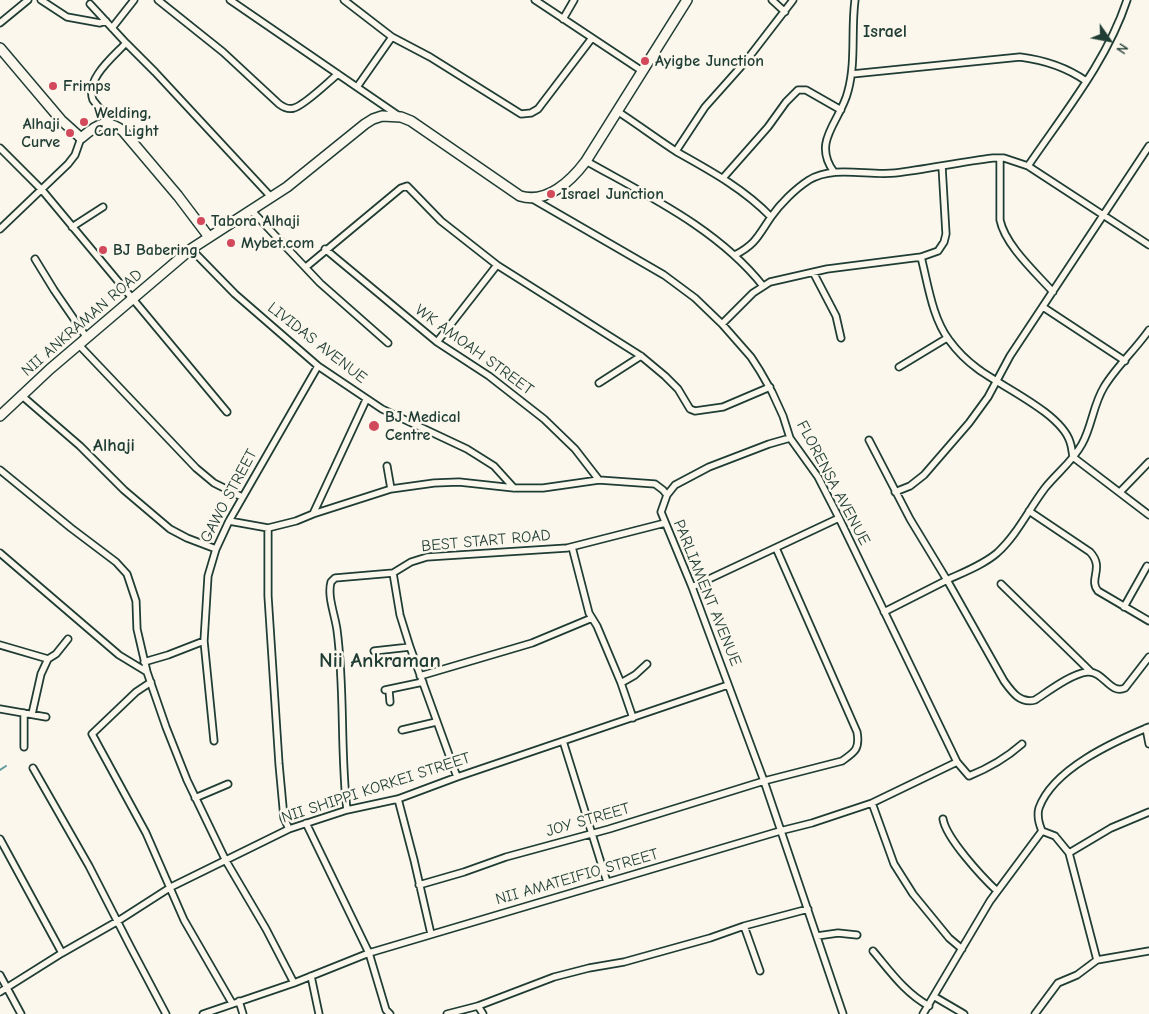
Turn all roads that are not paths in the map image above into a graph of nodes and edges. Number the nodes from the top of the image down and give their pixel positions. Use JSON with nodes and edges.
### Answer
{"nodes":[{"id":1,"x":28,"y":0,"type":"edge"},
{"id":2,"x":41,"y":0,"type":"edge"},
{"id":3,"x":134,"y":0,"type":"edge"},
{"id":4,"x":158,"y":0,"type":"edge"},
{"id":5,"x":230,"y":0,"type":"edge"},
{"id":6,"x":344,"y":0,"type":"edge"},
{"id":7,"x":535,"y":0,"type":"edge"},
{"id":8,"x":574,"y":0,"type":"edge"},
{"id":9,"x":687,"y":0,"type":"edge"},
{"id":10,"x":772,"y":0,"type":"edge"},
{"id":11,"x":793,"y":0,"type":"edge"},
{"id":12,"x":855,"y":0,"type":"edge"},
{"id":13,"x":1127,"y":0,"type":"edge"},
{"id":14,"x":90,"y":4,"type":"dead end"},
{"id":15,"x":785,"y":12,"type":"junction"},
{"id":16,"x":563,"y":19,"type":"junction"},
{"id":17,"x":106,"y":22,"type":"junction"},
{"id":18,"x":0,"y":23,"type":"edge"},
{"id":19,"x":112,"y":28,"type":"junction"},
{"id":20,"x":392,"y":37,"type":"junction"},
{"id":21,"x":592,"y":38,"type":"junction"},
{"id":22,"x":126,"y":43,"type":"junction"},
{"id":23,"x":0,"y":48,"type":"edge"},
{"id":24,"x":642,"y":71,"type":"junction"},
{"id":25,"x":338,"y":74,"type":"junction"},
{"id":26,"x":852,"y":74,"type":"junction"},
{"id":27,"x":1086,"y":81,"type":"junction"},
{"id":28,"x":357,"y":87,"type":"junction"},
{"id":29,"x":841,"y":110,"type":"junction"},
{"id":30,"x":617,"y":111,"type":"junction"},
{"id":31,"x":400,"y":117,"type":"junction"},
{"id":32,"x":112,"y":124,"type":"junction"},
{"id":33,"x":81,"y":138,"type":"junction"},
{"id":34,"x":1149,"y":146,"type":"edge"},
{"id":35,"x":0,"y":148,"type":"edge"},
{"id":36,"x":676,"y":151,"type":"junction"},
{"id":37,"x":1000,"y":158,"type":"junction"},
{"id":38,"x":586,"y":161,"type":"junction"},
{"id":39,"x":942,"y":166,"type":"junction"},
{"id":40,"x":1028,"y":166,"type":"junction"},
{"id":41,"x":834,"y":172,"type":"junction"},
{"id":42,"x":722,"y":178,"type":"junction"},
{"id":43,"x":42,"y":190,"type":"junction"},
{"id":44,"x":272,"y":198,"type":"junction"},
{"id":45,"x":531,"y":198,"type":"junction"},
{"id":46,"x":103,"y":207,"type":"dead end"},
{"id":47,"x":252,"y":211,"type":"junction"},
{"id":48,"x":1104,"y":215,"type":"junction"},
{"id":49,"x":771,"y":217,"type":"junction"},
{"id":50,"x":72,"y":227,"type":"junction"},
{"id":51,"x":0,"y":229,"type":"edge"},
{"id":52,"x":209,"y":237,"type":"junction"},
{"id":53,"x":1149,"y":245,"type":"edge"},
{"id":54,"x":191,"y":249,"type":"junction"},
{"id":55,"x":325,"y":249,"type":"junction"},
{"id":56,"x":735,"y":255,"type":"junction"},
{"id":57,"x":921,"y":257,"type":"junction"},
{"id":58,"x":35,"y":259,"type":"dead end"},
{"id":59,"x":497,"y":265,"type":"junction"},
{"id":60,"x":306,"y":267,"type":"junction"},
{"id":61,"x":813,"y":272,"type":"junction"},
{"id":62,"x":763,"y":286,"type":"junction"},
{"id":63,"x":1053,"y":292,"type":"junction"},
{"id":64,"x":133,"y":300,"type":"junction"},
{"id":65,"x":1043,"y":307,"type":"junction"},
{"id":66,"x":722,"y":324,"type":"junction"},
{"id":67,"x":1149,"y":330,"type":"edge"},
{"id":68,"x":87,"y":338,"type":"junction"},
{"id":69,"x":841,"y":338,"type":"dead end"},
{"id":70,"x":947,"y":338,"type":"junction"},
{"id":71,"x":437,"y":342,"type":"junction"},
{"id":72,"x":388,"y":343,"type":"dead end"},
{"id":73,"x":79,"y":345,"type":"junction"},
{"id":74,"x":641,"y":356,"type":"junction"},
{"id":75,"x":1125,"y":361,"type":"junction"},
{"id":76,"x":318,"y":366,"type":"junction"},
{"id":77,"x":900,"y":367,"type":"dead end"},
{"id":78,"x":997,"y":381,"type":"junction"},
{"id":79,"x":599,"y":383,"type":"dead end"},
{"id":80,"x":770,"y":388,"type":"junction"},
{"id":81,"x":21,"y":395,"type":"junction"},
{"id":82,"x":366,"y":400,"type":"junction"},
{"id":83,"x":228,"y":412,"type":"dead end"},
{"id":84,"x":0,"y":416,"type":"edge"},
{"id":85,"x":790,"y":438,"type":"junction"},
{"id":86,"x":869,"y":440,"type":"dead end"},
{"id":87,"x":1073,"y":457,"type":"junction"},
{"id":88,"x":1149,"y":462,"type":"edge"},
{"id":89,"x":387,"y":466,"type":"dead end"},
{"id":90,"x":0,"y":470,"type":"edge"},
{"id":91,"x":599,"y":480,"type":"junction"},
{"id":92,"x":514,"y":488,"type":"junction"},
{"id":93,"x":392,"y":489,"type":"junction"},
{"id":94,"x":894,"y":492,"type":"junction"},
{"id":95,"x":1120,"y":492,"type":"junction"},
{"id":96,"x":667,"y":495,"type":"junction"},
{"id":97,"x":242,"y":497,"type":"junction"},
{"id":98,"x":1029,"y":510,"type":"junction"},
{"id":99,"x":313,"y":514,"type":"junction"},
{"id":100,"x":1149,"y":515,"type":"edge"},
{"id":101,"x":839,"y":518,"type":"junction"},
{"id":102,"x":229,"y":521,"type":"junction"},
{"id":103,"x":664,"y":523,"type":"junction"},
{"id":104,"x":268,"y":528,"type":"junction"},
{"id":105,"x":572,"y":547,"type":"junction"},
{"id":106,"x":776,"y":548,"type":"junction"},
{"id":107,"x":216,"y":549,"type":"junction"},
{"id":108,"x":0,"y":552,"type":"edge"},
{"id":109,"x":1147,"y":566,"type":"dead end"},
{"id":110,"x":393,"y":573,"type":"junction"},
{"id":111,"x":947,"y":580,"type":"junction"},
{"id":112,"x":1001,"y":584,"type":"dead end"},
{"id":113,"x":692,"y":587,"type":"junction"},
{"id":114,"x":1124,"y":607,"type":"junction"},
{"id":115,"x":884,"y":612,"type":"junction"},
{"id":116,"x":592,"y":618,"type":"junction"},
{"id":117,"x":1149,"y":621,"type":"edge"},
{"id":118,"x":68,"y":639,"type":"dead end"},
{"id":119,"x":204,"y":641,"type":"junction"},
{"id":120,"x":0,"y":645,"type":"edge"},
{"id":121,"x":410,"y":648,"type":"junction"},
{"id":122,"x":374,"y":651,"type":"dead end"},
{"id":123,"x":1149,"y":657,"type":"edge"},
{"id":124,"x":48,"y":659,"type":"junction"},
{"id":125,"x":144,"y":662,"type":"junction"},
{"id":126,"x":647,"y":664,"type":"dead end"},
{"id":127,"x":147,"y":672,"type":"junction"},
{"id":128,"x":1091,"y":672,"type":"junction"},
{"id":129,"x":422,"y":679,"type":"junction"},
{"id":130,"x":151,"y":682,"type":"junction"},
{"id":131,"x":621,"y":683,"type":"junction"},
{"id":132,"x":728,"y":684,"type":"junction"},
{"id":133,"x":390,"y":702,"type":"dead end"},
{"id":134,"x":0,"y":709,"type":"edge"},
{"id":135,"x":24,"y":713,"type":"junction"},
{"id":136,"x":32,"y":714,"type":"junction"},
{"id":137,"x":46,"y":717,"type":"dead end"},
{"id":138,"x":633,"y":718,"type":"junction"},
{"id":139,"x":436,"y":722,"type":"junction"},
{"id":140,"x":1147,"y":728,"type":"edge"},
{"id":141,"x":402,"y":730,"type":"dead end"},
{"id":142,"x":214,"y":741,"type":"dead end"},
{"id":143,"x":563,"y":741,"type":"junction"},
{"id":144,"x":1022,"y":744,"type":"dead end"},
{"id":145,"x":1149,"y":744,"type":"edge"},
{"id":146,"x":24,"y":747,"type":"dead end"},
{"id":147,"x":957,"y":762,"type":"junction"},
{"id":148,"x":33,"y":768,"type":"dead end"},
{"id":149,"x":457,"y":777,"type":"junction"},
{"id":150,"x":764,"y":781,"type":"junction"},
{"id":151,"x":228,"y":784,"type":"dead end"},
{"id":152,"x":195,"y":798,"type":"junction"},
{"id":153,"x":398,"y":799,"type":"junction"},
{"id":154,"x":872,"y":803,"type":"junction"},
{"id":155,"x":347,"y":810,"type":"junction"},
{"id":156,"x":1149,"y":812,"type":"edge"},
{"id":157,"x":943,"y":819,"type":"dead end"},
{"id":158,"x":306,"y":823,"type":"junction"},
{"id":159,"x":288,"y":829,"type":"junction"},
{"id":160,"x":780,"y":831,"type":"junction"},
{"id":161,"x":1042,"y":831,"type":"junction"},
{"id":162,"x":592,"y":834,"type":"junction"},
{"id":163,"x":0,"y":839,"type":"edge"},
{"id":164,"x":1069,"y":853,"type":"junction"},
{"id":165,"x":226,"y":861,"type":"junction"},
{"id":166,"x":607,"y":882,"type":"junction"},
{"id":167,"x":419,"y":885,"type":"junction"},
{"id":168,"x":171,"y":887,"type":"junction"},
{"id":169,"x":998,"y":891,"type":"junction"},
{"id":170,"x":808,"y":908,"type":"junction"},
{"id":171,"x":118,"y":921,"type":"junction"},
{"id":172,"x":744,"y":926,"type":"junction"},
{"id":173,"x":431,"y":934,"type":"junction"},
{"id":174,"x":857,"y":935,"type":"dead end"},
{"id":175,"x":817,"y":936,"type":"junction"},
{"id":176,"x":962,"y":949,"type":"junction"},
{"id":177,"x":873,"y":951,"type":"dead end"},
{"id":178,"x":1149,"y":952,"type":"edge"},
{"id":179,"x":62,"y":953,"type":"junction"},
{"id":180,"x":369,"y":953,"type":"junction"},
{"id":181,"x":1098,"y":960,"type":"junction"},
{"id":182,"x":760,"y":971,"type":"dead end"},
{"id":183,"x":0,"y":975,"type":"edge"},
{"id":184,"x":311,"y":976,"type":"junction"},
{"id":185,"x":294,"y":983,"type":"junction"},
{"id":186,"x":7,"y":988,"type":"junction"},
{"id":187,"x":0,"y":992,"type":"edge"},
{"id":188,"x":935,"y":997,"type":"junction"},
{"id":189,"x":239,"y":1001,"type":"junction"},
{"id":190,"x":232,"y":1003,"type":"junction"},
{"id":191,"x":478,"y":1006,"type":"junction"},
{"id":192,"x":929,"y":1006,"type":"junction"},
{"id":193,"x":21,"y":1014,"type":"edge"},
{"id":194,"x":166,"y":1014,"type":"edge"},
{"id":195,"x":203,"y":1014,"type":"edge"},
{"id":196,"x":243,"y":1014,"type":"edge"},
{"id":197,"x":319,"y":1014,"type":"edge"},
{"id":198,"x":390,"y":1014,"type":"edge"},
{"id":199,"x":447,"y":1014,"type":"edge"},
{"id":200,"x":483,"y":1014,"type":"edge"},
{"id":201,"x":843,"y":1014,"type":"edge"},
{"id":202,"x":923,"y":1014,"type":"edge"},
{"id":203,"x":964,"y":1014,"type":"edge"},
{"id":204,"x":1035,"y":1014,"type":"edge"}],
"edges":[{"from":1,"to":18,"type":"street"},
{"from":2,"to":17,"type":"street"},
{"from":3,"to":19,"type":"street"},
{"from":4,"to":25,"type":"street"},
{"from":5,"to":25,"type":"street"},
{"from":6,"to":20,"type":"street"},
{"from":7,"to":16,"type":"street"},
{"from":8,"to":16,"type":"street"},
{"from":9,"to":24,"type":"street"},
{"from":10,"to":15,"type":"street"},
{"from":11,"to":15,"type":"street"},
{"from":12,"to":26,"type":"street"},
{"from":13,"to":27,"type":"street"},
{"from":14,"to":17,"type":"street"},
{"from":15,"to":36,"type":"street"},
{"from":16,"to":21,"type":"street"},
{"from":17,"to":19,"type":"street"},
{"from":19,"to":22,"type":"street"},
{"from":20,"to":21,"type":"street"},
{"from":20,"to":28,"type":"street"},
{"from":21,"to":24,"type":"street"},
{"from":22,"to":32,"type":"street"},
{"from":22,"to":44,"type":"street"},
{"from":23,"to":33,"type":"street"},
{"from":24,"to":30,"type":"street"},
{"from":25,"to":28,"type":"street"},
{"from":26,"to":27,"type":"street"},
{"from":26,"to":29,"type":"street"},
{"from":27,"to":40,"type":"street"},
{"from":28,"to":31,"type":"street"},
{"from":29,"to":41,"type":"street"},
{"from":29,"to":42,"type":"street"},
{"from":30,"to":36,"type":"street"},
{"from":30,"to":38,"type":"street"},
{"from":31,"to":44,"type":"street","name":"NII ANKRAMAN ROAD"},
{"from":31,"to":45,"type":"street"},
{"from":32,"to":33,"type":"street"},
{"from":32,"to":52,"type":"street"},
{"from":33,"to":43,"type":"street"},
{"from":34,"to":48,"type":"street"},
{"from":35,"to":43,"type":"street"},
{"from":36,"to":42,"type":"street"},
{"from":37,"to":39,"type":"street"},
{"from":37,"to":40,"type":"street"},
{"from":37,"to":63,"type":"street"},
{"from":38,"to":45,"type":"street"},
{"from":38,"to":56,"type":"street"},
{"from":39,"to":41,"type":"street"},
{"from":39,"to":57,"type":"street"},
{"from":40,"to":48,"type":"street"},
{"from":41,"to":49,"type":"street"},
{"from":42,"to":49,"type":"street"},
{"from":43,"to":50,"type":"street"},
{"from":43,"to":51,"type":"street"},
{"from":44,"to":47,"type":"street","name":"NII ANKRAMAN ROAD"},
{"from":45,"to":66,"type":"street","name":"FLORENSA AVENUE"},
{"from":46,"to":50,"type":"street"},
{"from":47,"to":52,"type":"street","name":"NII ANKRAMAN ROAD"},
{"from":47,"to":60,"type":"street"},
{"from":48,"to":53,"type":"street"},
{"from":48,"to":63,"type":"street"},
{"from":49,"to":56,"type":"street"},
{"from":50,"to":64,"type":"street"},
{"from":52,"to":54,"type":"street","name":"NII ANKRAMAN ROAD"},
{"from":54,"to":64,"type":"street","name":"NII ANKRAMAN ROAD"},
{"from":54,"to":76,"type":"street","name":"LIVIDAS AVENUE"},
{"from":55,"to":59,"type":"street"},
{"from":55,"to":60,"type":"street"},
{"from":55,"to":71,"type":"street","name":"WK AMOAH STREET"},
{"from":56,"to":62,"type":"street"},
{"from":57,"to":61,"type":"street"},
{"from":57,"to":70,"type":"street"},
{"from":58,"to":68,"type":"street"},
{"from":59,"to":71,"type":"street"},
{"from":59,"to":74,"type":"street"},
{"from":60,"to":72,"type":"street"},
{"from":61,"to":62,"type":"street"},
{"from":61,"to":69,"type":"street"},
{"from":62,"to":66,"type":"street"},
{"from":63,"to":65,"type":"street"},
{"from":64,"to":68,"type":"street","name":"NII ANKRAMAN ROAD"},
{"from":64,"to":83,"type":"street"},
{"from":65,"to":75,"type":"street"},
{"from":65,"to":78,"type":"street"},
{"from":66,"to":80,"type":"street","name":"FLORENSA AVENUE"},
{"from":67,"to":75,"type":"street"},
{"from":68,"to":73,"type":"street","name":"NII ANKRAMAN ROAD"},
{"from":70,"to":77,"type":"street"},
{"from":70,"to":78,"type":"street"},
{"from":71,"to":91,"type":"street","name":"WK AMOAH STREET"},
{"from":73,"to":81,"type":"street","name":"NII ANKRAMAN ROAD"},
{"from":73,"to":97,"type":"street"},
{"from":74,"to":79,"type":"street"},
{"from":74,"to":80,"type":"street"},
{"from":75,"to":87,"type":"street"},
{"from":76,"to":82,"type":"street","name":"LIVIDAS AVENUE"},
{"from":76,"to":97,"type":"street","name":"GAWO STREET"},
{"from":78,"to":87,"type":"street"},
{"from":78,"to":94,"type":"street"},
{"from":80,"to":85,"type":"street","name":"FLORENSA AVENUE"},
{"from":81,"to":84,"type":"street","name":"NII ANKRAMAN ROAD"},
{"from":81,"to":107,"type":"street"},
{"from":82,"to":92,"type":"street","name":"LIVIDAS AVENUE"},
{"from":82,"to":99,"type":"street"},
{"from":85,"to":96,"type":"street"},
{"from":85,"to":101,"type":"street","name":"FLORENSA AVENUE"},
{"from":86,"to":94,"type":"street"},
{"from":87,"to":95,"type":"street"},
{"from":87,"to":98,"type":"street"},
{"from":88,"to":95,"type":"street"},
{"from":89,"to":93,"type":"street"},
{"from":90,"to":125,"type":"street"},
{"from":91,"to":92,"type":"street"},
{"from":91,"to":96,"type":"street"},
{"from":92,"to":93,"type":"street"},
{"from":93,"to":99,"type":"street"},
{"from":94,"to":111,"type":"street"},
{"from":95,"to":100,"type":"street"},
{"from":96,"to":103,"type":"street","name":"PARLIAMENT AVENUE"},
{"from":97,"to":102,"type":"street","name":"GAWO STREET"},
{"from":98,"to":111,"type":"street"},
{"from":98,"to":114,"type":"street"},
{"from":99,"to":104,"type":"street"},
{"from":101,"to":106,"type":"street"},
{"from":101,"to":115,"type":"street","name":"FLORENSA AVENUE"},
{"from":102,"to":104,"type":"street"},
{"from":102,"to":107,"type":"street","name":"GAWO STREET"},
{"from":103,"to":105,"type":"street","name":"BEST START ROAD"},
{"from":103,"to":113,"type":"street","name":"PARLIAMENT AVENUE"},
{"from":104,"to":159,"type":"street"},
{"from":105,"to":110,"type":"street","name":"BEST START ROAD"},
{"from":105,"to":116,"type":"street"},
{"from":106,"to":113,"type":"street"},
{"from":106,"to":150,"type":"street","name":"JOY STREET"},
{"from":107,"to":119,"type":"street","name":"GAWO STREET"},
{"from":108,"to":127,"type":"street"},
{"from":109,"to":114,"type":"street"},
{"from":110,"to":121,"type":"street"},
{"from":110,"to":155,"type":"street","name":"BEST START ROAD"},
{"from":111,"to":115,"type":"street"},
{"from":111,"to":128,"type":"street"},
{"from":112,"to":128,"type":"street"},
{"from":113,"to":132,"type":"street","name":"PARLIAMENT AVENUE"},
{"from":114,"to":117,"type":"street"},
{"from":115,"to":147,"type":"street","name":"FLORENSA AVENUE"},
{"from":116,"to":129,"type":"street"},
{"from":116,"to":131,"type":"street"},
{"from":118,"to":124,"type":"street"},
{"from":119,"to":125,"type":"street"},
{"from":119,"to":142,"type":"street","name":"GAWO STREET"},
{"from":120,"to":124,"type":"street"},
{"from":121,"to":122,"type":"street"},
{"from":121,"to":129,"type":"street"},
{"from":123,"to":128,"type":"street"},
{"from":124,"to":136,"type":"street"},
{"from":125,"to":127,"type":"street"},
{"from":126,"to":131,"type":"street"},
{"from":127,"to":130,"type":"street"},
{"from":129,"to":133,"type":"street"},
{"from":129,"to":139,"type":"street"},
{"from":130,"to":152,"type":"street"},
{"from":130,"to":168,"type":"street"},
{"from":131,"to":138,"type":"street"},
{"from":132,"to":138,"type":"street","name":"NII SHIPPI KORKEI STREET"},
{"from":132,"to":150,"type":"street","name":"PARLIAMENT AVENUE"},
{"from":134,"to":135,"type":"street"},
{"from":135,"to":136,"type":"street"},
{"from":135,"to":146,"type":"street"},
{"from":136,"to":137,"type":"street"},
{"from":138,"to":143,"type":"street","name":"NII SHIPPI KORKEI STREET"},
{"from":139,"to":141,"type":"street"},
{"from":139,"to":149,"type":"street"},
{"from":140,"to":145,"type":"street"},
{"from":140,"to":161,"type":"street"},
{"from":143,"to":149,"type":"street","name":"NII SHIPPI KORKEI STREET"},
{"from":143,"to":162,"type":"street"},
{"from":144,"to":147,"type":"street"},
{"from":147,"to":154,"type":"street","name":"NII AMATEIFIO STREET"},
{"from":148,"to":171,"type":"street"},
{"from":149,"to":153,"type":"street","name":"NII SHIPPI KORKEI STREET"},
{"from":150,"to":160,"type":"street","name":"PARLIAMENT AVENUE"},
{"from":150,"to":162,"type":"street","name":"JOY STREET"},
{"from":151,"to":152,"type":"street"},
{"from":152,"to":165,"type":"street"},
{"from":153,"to":155,"type":"street","name":"NII SHIPPI KORKEI STREET"},
{"from":153,"to":167,"type":"street"},
{"from":154,"to":160,"type":"street","name":"NII AMATEIFIO STREET"},
{"from":154,"to":176,"type":"street"},
{"from":155,"to":158,"type":"street","name":"NII SHIPPI KORKEI STREET"},
{"from":156,"to":164,"type":"street"},
{"from":157,"to":169,"type":"street"},
{"from":158,"to":159,"type":"street","name":"NII SHIPPI KORKEI STREET"},
{"from":158,"to":180,"type":"street"},
{"from":159,"to":165,"type":"street","name":"NII SHIPPI KORKEI STREET"},
{"from":160,"to":166,"type":"street","name":"NII AMATEIFIO STREET"},
{"from":160,"to":170,"type":"street","name":"PARLIAMENT AVENUE"},
{"from":161,"to":164,"type":"street"},
{"from":161,"to":169,"type":"street"},
{"from":162,"to":166,"type":"street"},
{"from":162,"to":167,"type":"street","name":"JOY STREET"},
{"from":163,"to":179,"type":"street"},
{"from":164,"to":181,"type":"street"},
{"from":165,"to":168,"type":"street","name":"NII SHIPPI KORKEI STREET"},
{"from":165,"to":185,"type":"street"},
{"from":166,"to":173,"type":"street","name":"NII AMATEIFIO STREET"},
{"from":167,"to":173,"type":"street"},
{"from":168,"to":171,"type":"street","name":"NII SHIPPI KORKEI STREET"},
{"from":168,"to":190,"type":"street"},
{"from":169,"to":176,"type":"street"},
{"from":170,"to":172,"type":"street"},
{"from":170,"to":175,"type":"street","name":"PARLIAMENT AVENUE"},
{"from":171,"to":179,"type":"street","name":"NII SHIPPI KORKEI STREET"},
{"from":171,"to":194,"type":"street"},
{"from":172,"to":182,"type":"street"},
{"from":172,"to":191,"type":"street"},
{"from":173,"to":180,"type":"street","name":"NII AMATEIFIO STREET"},
{"from":174,"to":175,"type":"street"},
{"from":175,"to":201,"type":"street","name":"PARLIAMENT AVENUE"},
{"from":176,"to":188,"type":"street"},
{"from":177,"to":192,"type":"street"},
{"from":178,"to":181,"type":"street"},
{"from":179,"to":186,"type":"street","name":"NII SHIPPI KORKEI STREET"},
{"from":180,"to":184,"type":"street","name":"NII AMATEIFIO STREET"},
{"from":180,"to":198,"type":"street"},
{"from":181,"to":204,"type":"street"},
{"from":183,"to":186,"type":"street"},
{"from":184,"to":185,"type":"street","name":"NII AMATEIFIO STREET"},
{"from":184,"to":197,"type":"street"},
{"from":185,"to":189,"type":"street","name":"NII AMATEIFIO STREET"},
{"from":186,"to":187,"type":"street","name":"NII SHIPPI KORKEI STREET"},
{"from":186,"to":193,"type":"street"},
{"from":188,"to":192,"type":"street"},
{"from":188,"to":203,"type":"street"},
{"from":189,"to":190,"type":"street","name":"NII AMATEIFIO STREET"},
{"from":189,"to":196,"type":"street"},
{"from":190,"to":195,"type":"street","name":"NII AMATEIFIO STREET"},
{"from":191,"to":199,"type":"street"},
{"from":191,"to":200,"type":"street"},
{"from":192,"to":202,"type":"street"}]}
